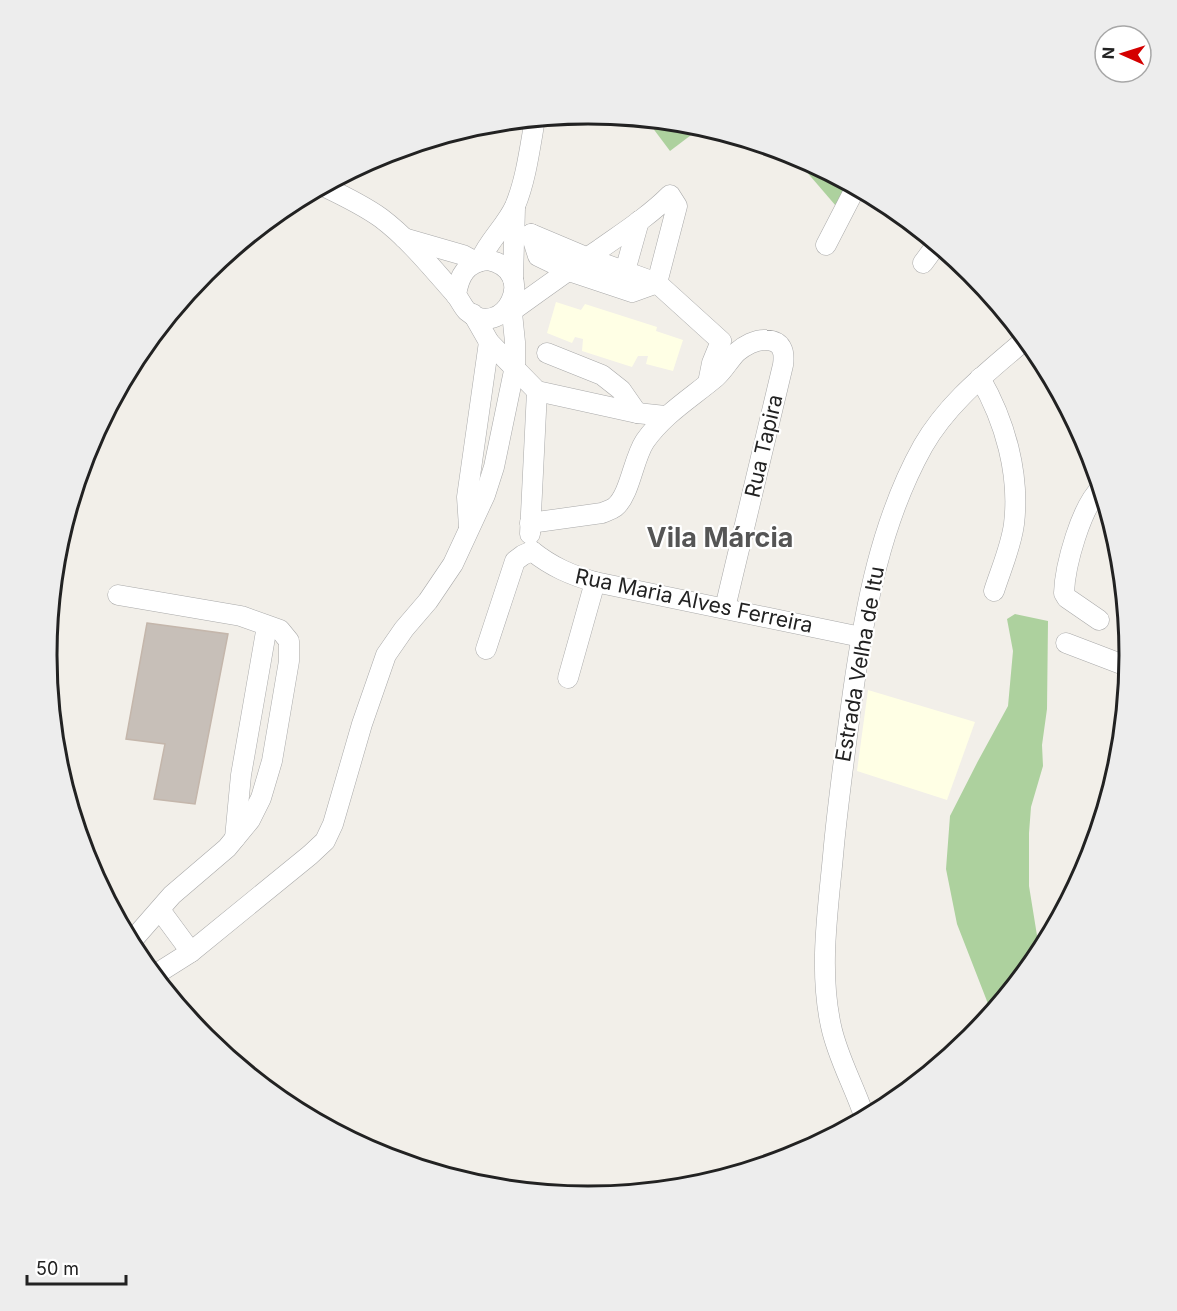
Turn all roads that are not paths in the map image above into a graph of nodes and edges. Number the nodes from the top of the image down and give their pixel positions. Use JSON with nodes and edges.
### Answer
{"nodes":[{"id":1,"x":533,"y":127,"type":"edge"},
{"id":2,"x":332,"y":190,"type":"edge"},
{"id":3,"x":852,"y":194,"type":"edge"},
{"id":4,"x":515,"y":205,"type":"junction"},
{"id":5,"x":639,"y":221,"type":"junction"},
{"id":6,"x":404,"y":238,"type":"junction"},
{"id":7,"x":826,"y":245,"type":"dead end"},
{"id":8,"x":932,"y":251,"type":"edge"},
{"id":9,"x":587,"y":258,"type":"junction"},
{"id":10,"x":478,"y":262,"type":"junction"},
{"id":11,"x":923,"y":264,"type":"dead end"},
{"id":12,"x":569,"y":270,"type":"junction"},
{"id":13,"x":625,"y":271,"type":"junction"},
{"id":14,"x":513,"y":279,"type":"junction"},
{"id":15,"x":657,"y":283,"type":"junction"},
{"id":16,"x":456,"y":295,"type":"junction"},
{"id":17,"x":512,"y":307,"type":"junction"},
{"id":18,"x":473,"y":315,"type":"junction"},
{"id":19,"x":489,"y":342,"type":"junction"},
{"id":20,"x":1019,"y":345,"type":"edge"},
{"id":21,"x":547,"y":354,"type":"dead end"},
{"id":22,"x":514,"y":366,"type":"junction"},
{"id":23,"x":980,"y":378,"type":"junction"},
{"id":24,"x":708,"y":383,"type":"junction"},
{"id":25,"x":537,"y":391,"type":"junction"},
{"id":26,"x":637,"y":413,"type":"junction"},
{"id":27,"x":665,"y":417,"type":"junction"},
{"id":28,"x":1095,"y":494,"type":"edge"},
{"id":29,"x":530,"y":523,"type":"junction"},
{"id":30,"x":469,"y":530,"type":"junction"},
{"id":31,"x":532,"y":552,"type":"junction"},
{"id":32,"x":595,"y":582,"type":"junction"},
{"id":33,"x":994,"y":591,"type":"dead end"},
{"id":34,"x":118,"y":595,"type":"dead end"},
{"id":35,"x":725,"y":608,"type":"junction"},
{"id":36,"x":1099,"y":620,"type":"dead end"},
{"id":37,"x":267,"y":626,"type":"junction"},
{"id":38,"x":861,"y":637,"type":"junction"},
{"id":39,"x":1066,"y":643,"type":"dead end"},
{"id":40,"x":486,"y":649,"type":"dead end"},
{"id":41,"x":1120,"y":663,"type":"edge"},
{"id":42,"x":568,"y":678,"type":"dead end"},
{"id":43,"x":235,"y":838,"type":"junction"},
{"id":44,"x":160,"y":910,"type":"junction"},
{"id":45,"x":137,"y":935,"type":"edge"},
{"id":46,"x":191,"y":952,"type":"junction"},
{"id":47,"x":161,"y":971,"type":"edge"},
{"id":48,"x":862,"y":1111,"type":"edge"}],
"edges":[{"from":1,"to":4,"type":"street"},
{"from":2,"to":6,"type":"street"},
{"from":3,"to":7,"type":"street"},
{"from":4,"to":10,"type":"street"},
{"from":4,"to":14,"type":"street"},
{"from":5,"to":9,"type":"street"},
{"from":5,"to":13,"type":"street"},
{"from":5,"to":15,"type":"street"},
{"from":6,"to":10,"type":"street"},
{"from":6,"to":16,"type":"street"},
{"from":8,"to":11,"type":"street"},
{"from":9,"to":12,"type":"street"},
{"from":9,"to":12,"type":"street"},
{"from":9,"to":13,"type":"street"},
{"from":10,"to":14,"type":"street"},
{"from":10,"to":16,"type":"street"},
{"from":12,"to":15,"type":"street"},
{"from":12,"to":17,"type":"street"},
{"from":13,"to":15,"type":"street"},
{"from":14,"to":17,"type":"street"},
{"from":15,"to":24,"type":"street"},
{"from":16,"to":18,"type":"street"},
{"from":17,"to":18,"type":"street"},
{"from":17,"to":22,"type":"street"},
{"from":18,"to":19,"type":"street"},
{"from":19,"to":22,"type":"street"},
{"from":19,"to":30,"type":"street"},
{"from":20,"to":23,"type":"street","name":"Estrada Velha de Itu"},
{"from":21,"to":26,"type":"street"},
{"from":22,"to":25,"type":"street"},
{"from":22,"to":30,"type":"street"},
{"from":23,"to":33,"type":"street"},
{"from":23,"to":38,"type":"street","name":"Estrada Velha de Itu"},
{"from":24,"to":27,"type":"street"},
{"from":24,"to":35,"type":"street","name":"Rua Tapira"},
{"from":25,"to":26,"type":"street"},
{"from":25,"to":29,"type":"street"},
{"from":26,"to":27,"type":"street"},
{"from":27,"to":29,"type":"street"},
{"from":28,"to":36,"type":"street"},
{"from":29,"to":31,"type":"street"},
{"from":30,"to":46,"type":"street"},
{"from":31,"to":32,"type":"street","name":"Rua Maria Alves Ferreira"},
{"from":31,"to":40,"type":"street"},
{"from":32,"to":35,"type":"street","name":"Rua Maria Alves Ferreira"},
{"from":32,"to":42,"type":"street"},
{"from":34,"to":37,"type":"street"},
{"from":35,"to":38,"type":"street","name":"Rua Maria Alves Ferreira"},
{"from":37,"to":43,"type":"street"},
{"from":37,"to":43,"type":"street"},
{"from":38,"to":48,"type":"street","name":"Estrada Velha de Itu"},
{"from":39,"to":41,"type":"street"},
{"from":43,"to":44,"type":"street"},
{"from":44,"to":45,"type":"street"},
{"from":44,"to":46,"type":"street"},
{"from":46,"to":47,"type":"street"}]}
